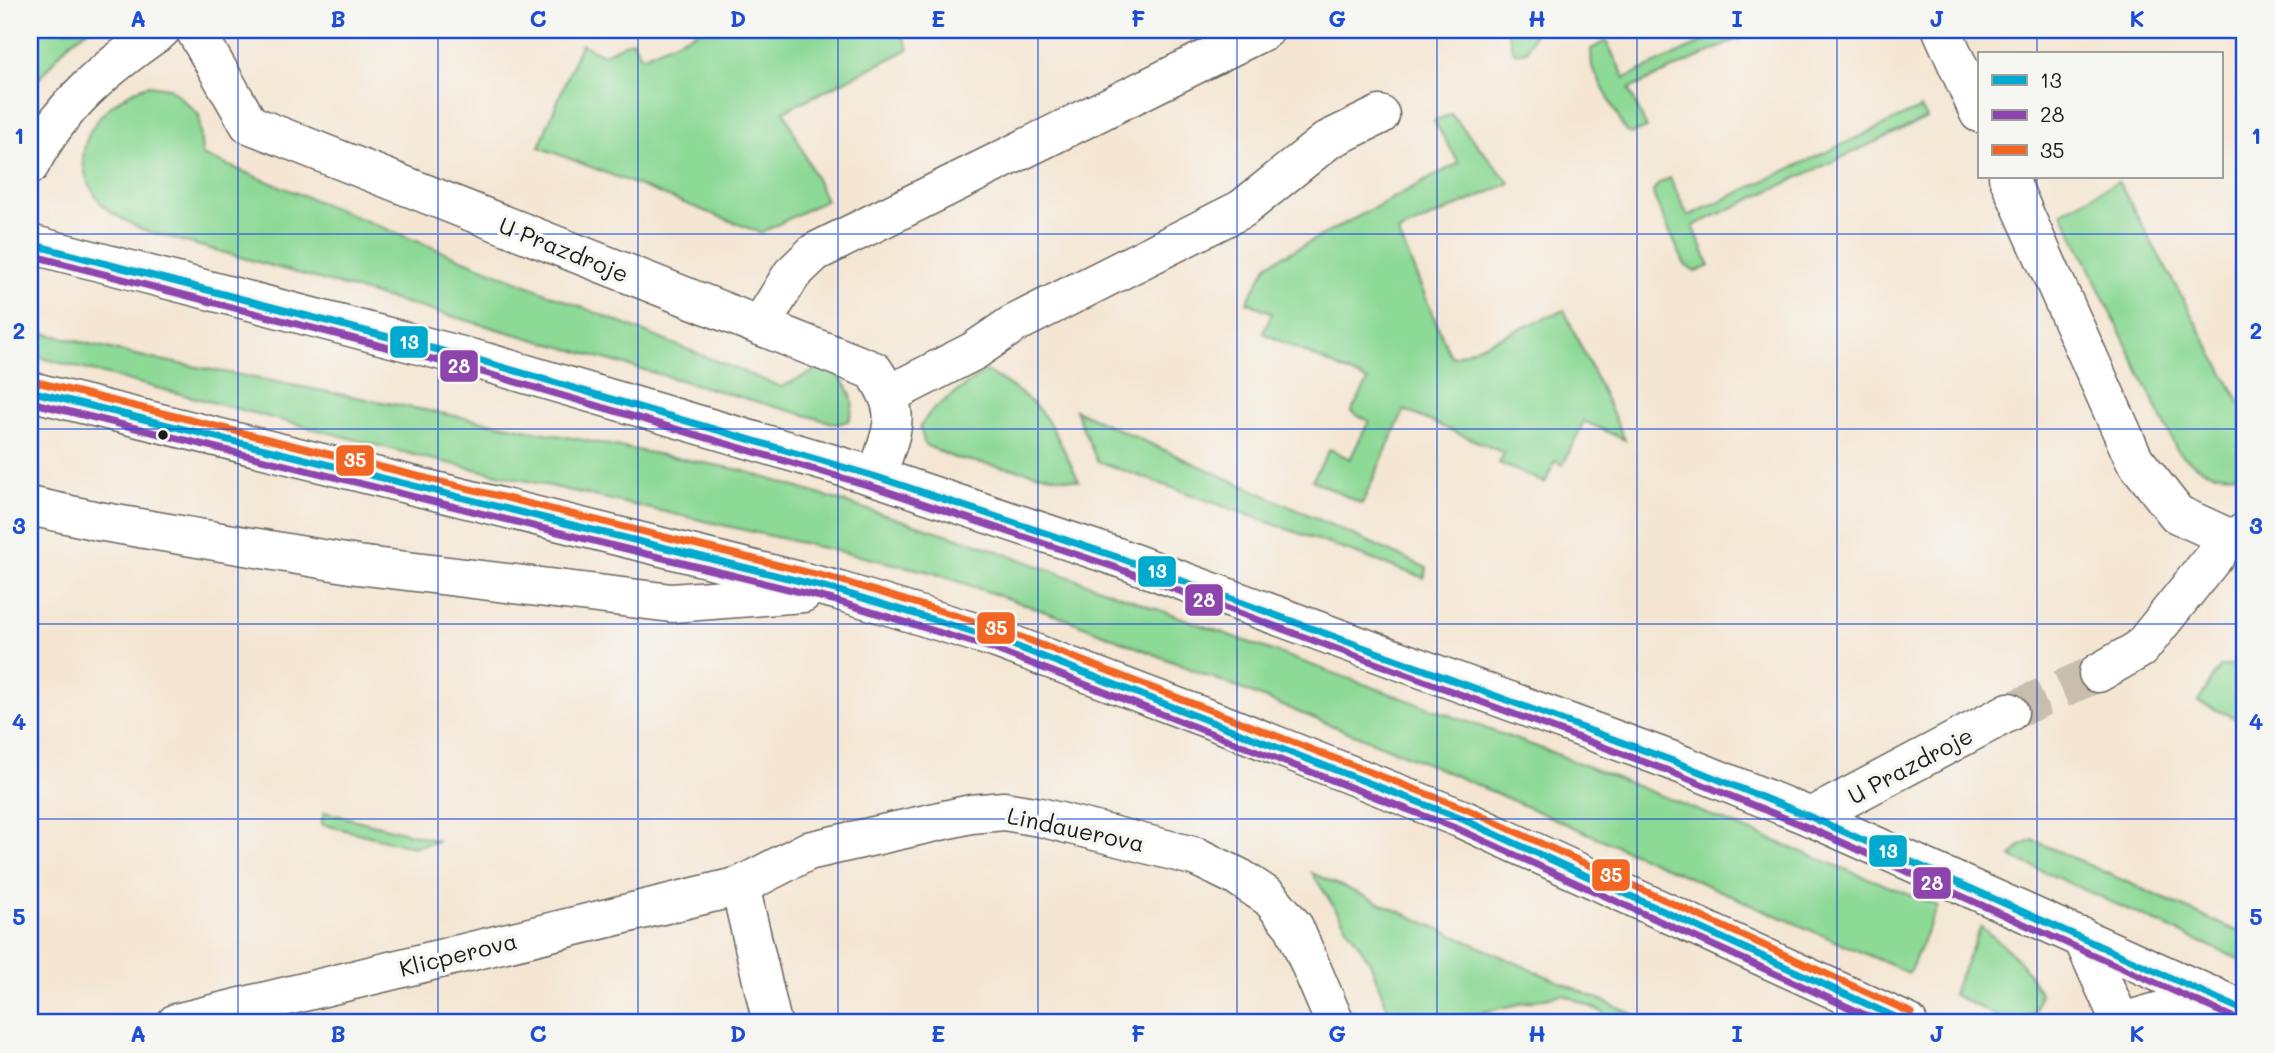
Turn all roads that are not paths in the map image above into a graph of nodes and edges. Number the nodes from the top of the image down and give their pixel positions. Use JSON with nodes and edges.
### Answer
{"nodes":[{"id":1,"x":161,"y":30,"type":"edge"},
{"id":2,"x":194,"y":30,"type":"edge"},
{"id":3,"x":1265,"y":30,"type":"edge"},
{"id":4,"x":1942,"y":30,"type":"edge"},
{"id":5,"x":1978,"y":111,"type":"edge"},
{"id":6,"x":1380,"y":115,"type":"dead end"},
{"id":7,"x":30,"y":165,"type":"edge"},
{"id":8,"x":2008,"y":178,"type":"edge"},
{"id":9,"x":30,"y":244,"type":"edge"},
{"id":10,"x":760,"y":326,"type":"junction"},
{"id":11,"x":30,"y":391,"type":"edge"},
{"id":12,"x":890,"y":394,"type":"junction"},
{"id":13,"x":877,"y":477,"type":"junction"},
{"id":14,"x":30,"y":506,"type":"edge"},
{"id":15,"x":2237,"y":536,"type":"edge"},
{"id":16,"x":836,"y":590,"type":"junction"},
{"id":17,"x":2098,"y":673,"type":"tunnel mouth"},
{"id":18,"x":2009,"y":712,"type":"tunnel mouth"},
{"id":19,"x":1811,"y":817,"type":"junction"},
{"id":20,"x":740,"y":886,"type":"junction"},
{"id":21,"x":2082,"y":937,"type":"junction"},
{"id":22,"x":2229,"y":1004,"type":"edge"},
{"id":23,"x":260,"y":1013,"type":"edge"},
{"id":24,"x":176,"y":1023,"type":"edge"},
{"id":25,"x":772,"y":1023,"type":"edge"},
{"id":26,"x":1335,"y":1023,"type":"edge"},
{"id":27,"x":1908,"y":1023,"type":"edge"},
{"id":28,"x":2120,"y":1023,"type":"edge"}],
"edges":[{"from":1,"to":7,"type":"main road"},
{"from":2,"to":10,"type":"main road","name":"U Prazdroje"},
{"from":3,"to":10,"type":"main road"},
{"from":4,"to":5,"type":"main road"},
{"from":6,"to":12,"type":"main road"},
{"from":8,"to":15,"type":"main road"},
{"from":9,"to":13,"type":"main road","name":"U Prazdroje"},
{"from":10,"to":12,"type":"main road","name":"U Prazdroje"},
{"from":11,"to":16,"type":"main road"},
{"from":12,"to":13,"type":"main road"},
{"from":13,"to":19,"type":"main road","name":"U Prazdroje"},
{"from":14,"to":16,"type":"main road"},
{"from":15,"to":17,"type":"main road"},
{"from":16,"to":27,"type":"main road"},
{"from":18,"to":19,"type":"main road","name":"U Prazdroje"},
{"from":19,"to":21,"type":"main road","name":"U Prazdroje"},
{"from":20,"to":23,"type":"main road","name":"Klicperova"},
{"from":20,"to":25,"type":"main road"},
{"from":20,"to":26,"type":"main road","name":"Lindauerova"},
{"from":21,"to":22,"type":"main road","name":"U Prazdroje"},
{"from":21,"to":28,"type":"main road","name":"U Prazdroje"},
{"from":22,"to":28,"type":"main road","name":"U Prazdroje"},
{"from":23,"to":24,"type":"main road","name":"Klicperova"}]}
